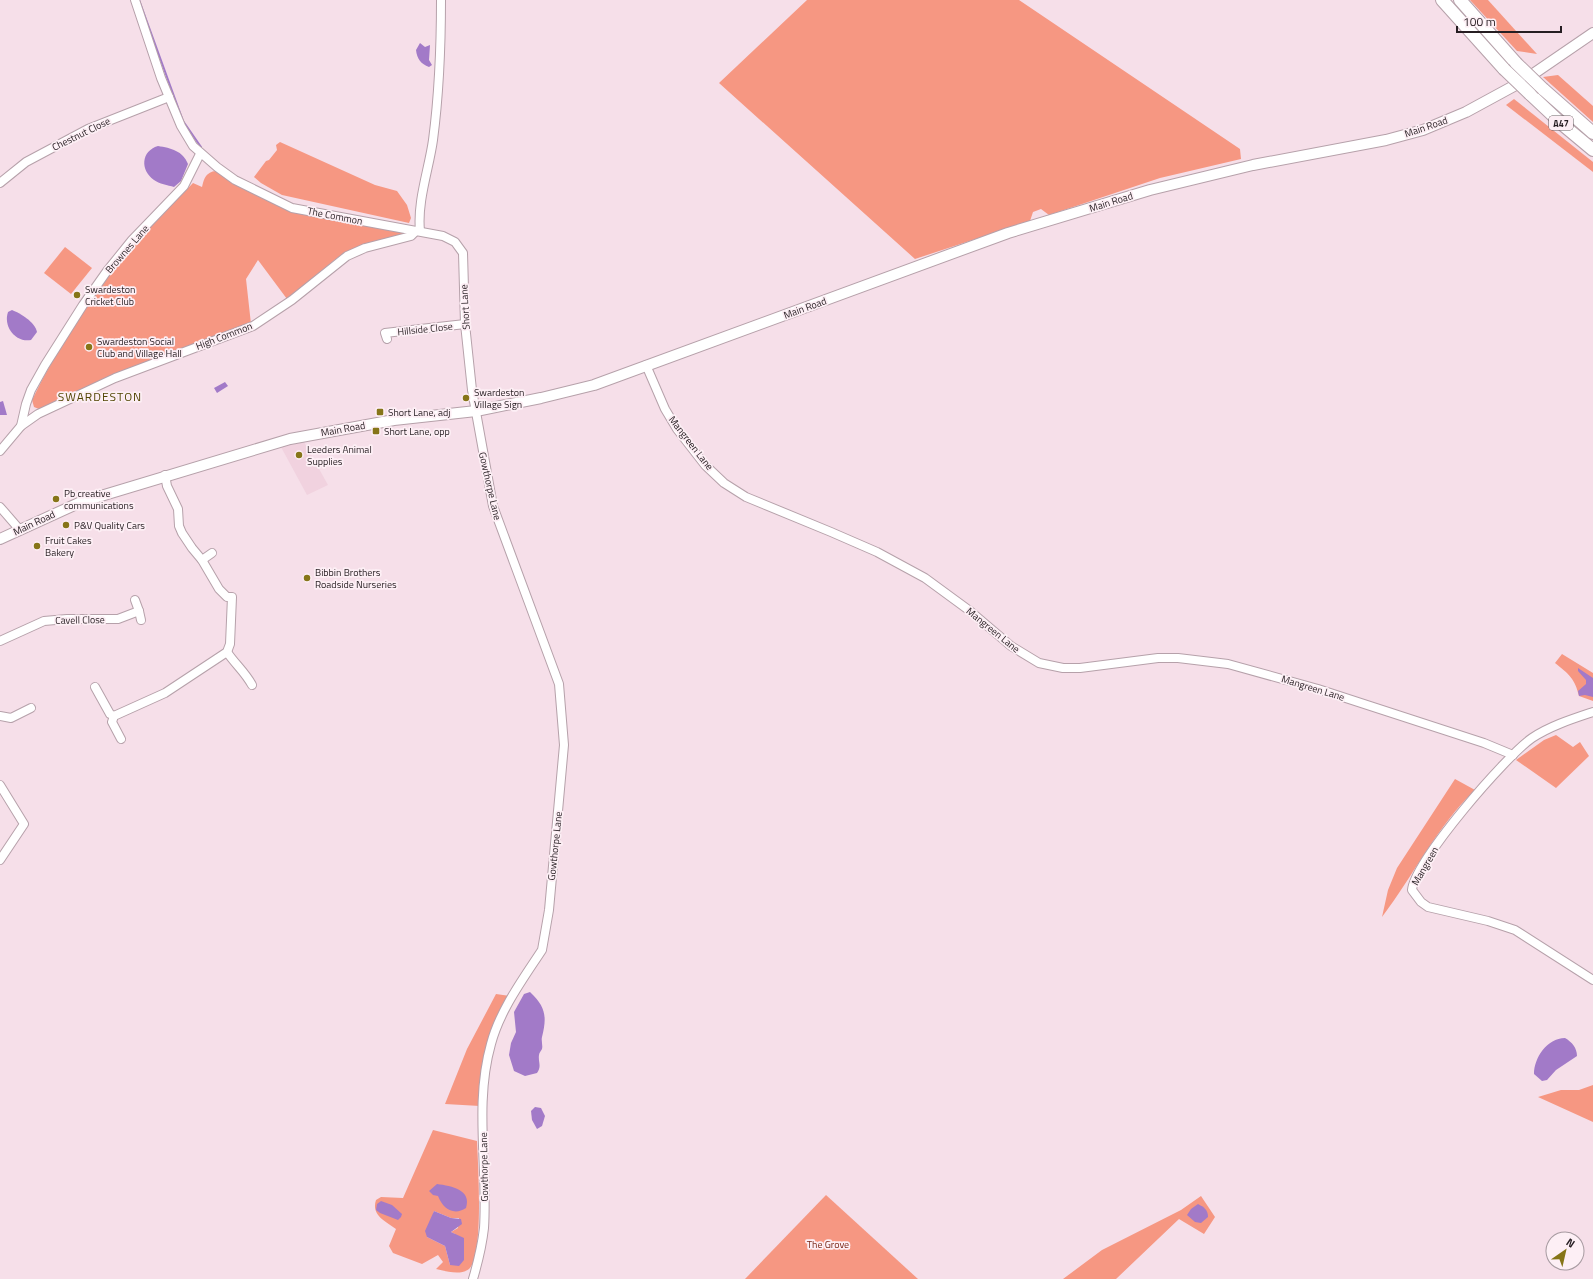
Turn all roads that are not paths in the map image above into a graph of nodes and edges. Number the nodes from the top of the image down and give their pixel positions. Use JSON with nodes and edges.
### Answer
{"nodes":[{"id":1,"x":135,"y":0,"type":"edge"},
{"id":2,"x":441,"y":0,"type":"edge"},
{"id":3,"x":1442,"y":0,"type":"edge"},
{"id":4,"x":1460,"y":0,"type":"edge"},
{"id":5,"x":1593,"y":33,"type":"edge"},
{"id":6,"x":169,"y":97,"type":"junction"},
{"id":7,"x":1593,"y":133,"type":"edge"},
{"id":8,"x":1593,"y":150,"type":"edge"},
{"id":9,"x":200,"y":154,"type":"junction"},
{"id":10,"x":0,"y":183,"type":"edge"},
{"id":11,"x":418,"y":231,"type":"junction"},
{"id":12,"x":465,"y":324,"type":"junction"},
{"id":13,"x":383,"y":333,"type":"dead end"},
{"id":14,"x":646,"y":365,"type":"junction"},
{"id":15,"x":476,"y":411,"type":"junction"},
{"id":16,"x":21,"y":426,"type":"junction"},
{"id":17,"x":0,"y":450,"type":"edge"},
{"id":18,"x":165,"y":475,"type":"junction"},
{"id":19,"x":0,"y":507,"type":"edge"},
{"id":20,"x":20,"y":530,"type":"junction"},
{"id":21,"x":0,"y":539,"type":"edge"},
{"id":22,"x":212,"y":553,"type":"dead end"},
{"id":23,"x":202,"y":560,"type":"junction"},
{"id":24,"x":135,"y":600,"type":"dead end"},
{"id":25,"x":139,"y":611,"type":"junction"},
{"id":26,"x":141,"y":620,"type":"dead end"},
{"id":27,"x":0,"y":641,"type":"edge"},
{"id":28,"x":227,"y":652,"type":"junction"},
{"id":29,"x":252,"y":685,"type":"dead end"},
{"id":30,"x":95,"y":688,"type":"dead end"},
{"id":31,"x":31,"y":708,"type":"dead end"},
{"id":32,"x":1593,"y":712,"type":"edge"},
{"id":33,"x":0,"y":716,"type":"edge"},
{"id":34,"x":114,"y":716,"type":"junction"},
{"id":35,"x":121,"y":739,"type":"dead end"},
{"id":36,"x":1512,"y":755,"type":"junction"},
{"id":37,"x":0,"y":785,"type":"edge"},
{"id":38,"x":0,"y":860,"type":"edge"},
{"id":39,"x":1593,"y":980,"type":"edge"},
{"id":40,"x":473,"y":1279,"type":"edge"}],
"edges":[{"from":1,"to":6,"type":"street","name":"The Common"},
{"from":2,"to":11,"type":"street"},
{"from":3,"to":8,"type":"highway","number":"A47","bridge":true},
{"from":4,"to":7,"type":"highway","number":"A47","bridge":true},
{"from":5,"to":14,"type":"main road","name":"Main Road"},
{"from":6,"to":9,"type":"street","name":"The Common"},
{"from":6,"to":10,"type":"street","name":"Chestnut Close"},
{"from":9,"to":11,"type":"street","name":"The Common"},
{"from":9,"to":16,"type":"street","name":"Brownes Lane"},
{"from":11,"to":12,"type":"street","name":"Short Lane"},
{"from":11,"to":16,"type":"street","name":"High Common"},
{"from":12,"to":13,"type":"street","name":"Hillside Close"},
{"from":12,"to":15,"type":"street","name":"Short Lane"},
{"from":14,"to":15,"type":"main road","name":"Main Road"},
{"from":14,"to":36,"type":"street","name":"Mangreen Lane"},
{"from":15,"to":18,"type":"main road","name":"Main Road"},
{"from":15,"to":40,"type":"street","name":"Gowthorpe Lane"},
{"from":16,"to":17,"type":"street","name":"Brownes Lane"},
{"from":18,"to":20,"type":"main road","name":"Main Road"},
{"from":18,"to":23,"type":"street"},
{"from":19,"to":20,"type":"street"},
{"from":20,"to":21,"type":"main road","name":"Main Road"},
{"from":22,"to":23,"type":"street"},
{"from":23,"to":28,"type":"street"},
{"from":24,"to":25,"type":"street"},
{"from":25,"to":26,"type":"street"},
{"from":25,"to":27,"type":"street","name":"Cavell Close"},
{"from":28,"to":29,"type":"street"},
{"from":28,"to":34,"type":"street"},
{"from":30,"to":34,"type":"street"},
{"from":31,"to":33,"type":"street"},
{"from":32,"to":36,"type":"street","name":"Mangreen"},
{"from":34,"to":35,"type":"street"},
{"from":36,"to":39,"type":"street","name":"Mangreen"},
{"from":37,"to":38,"type":"street"}]}
